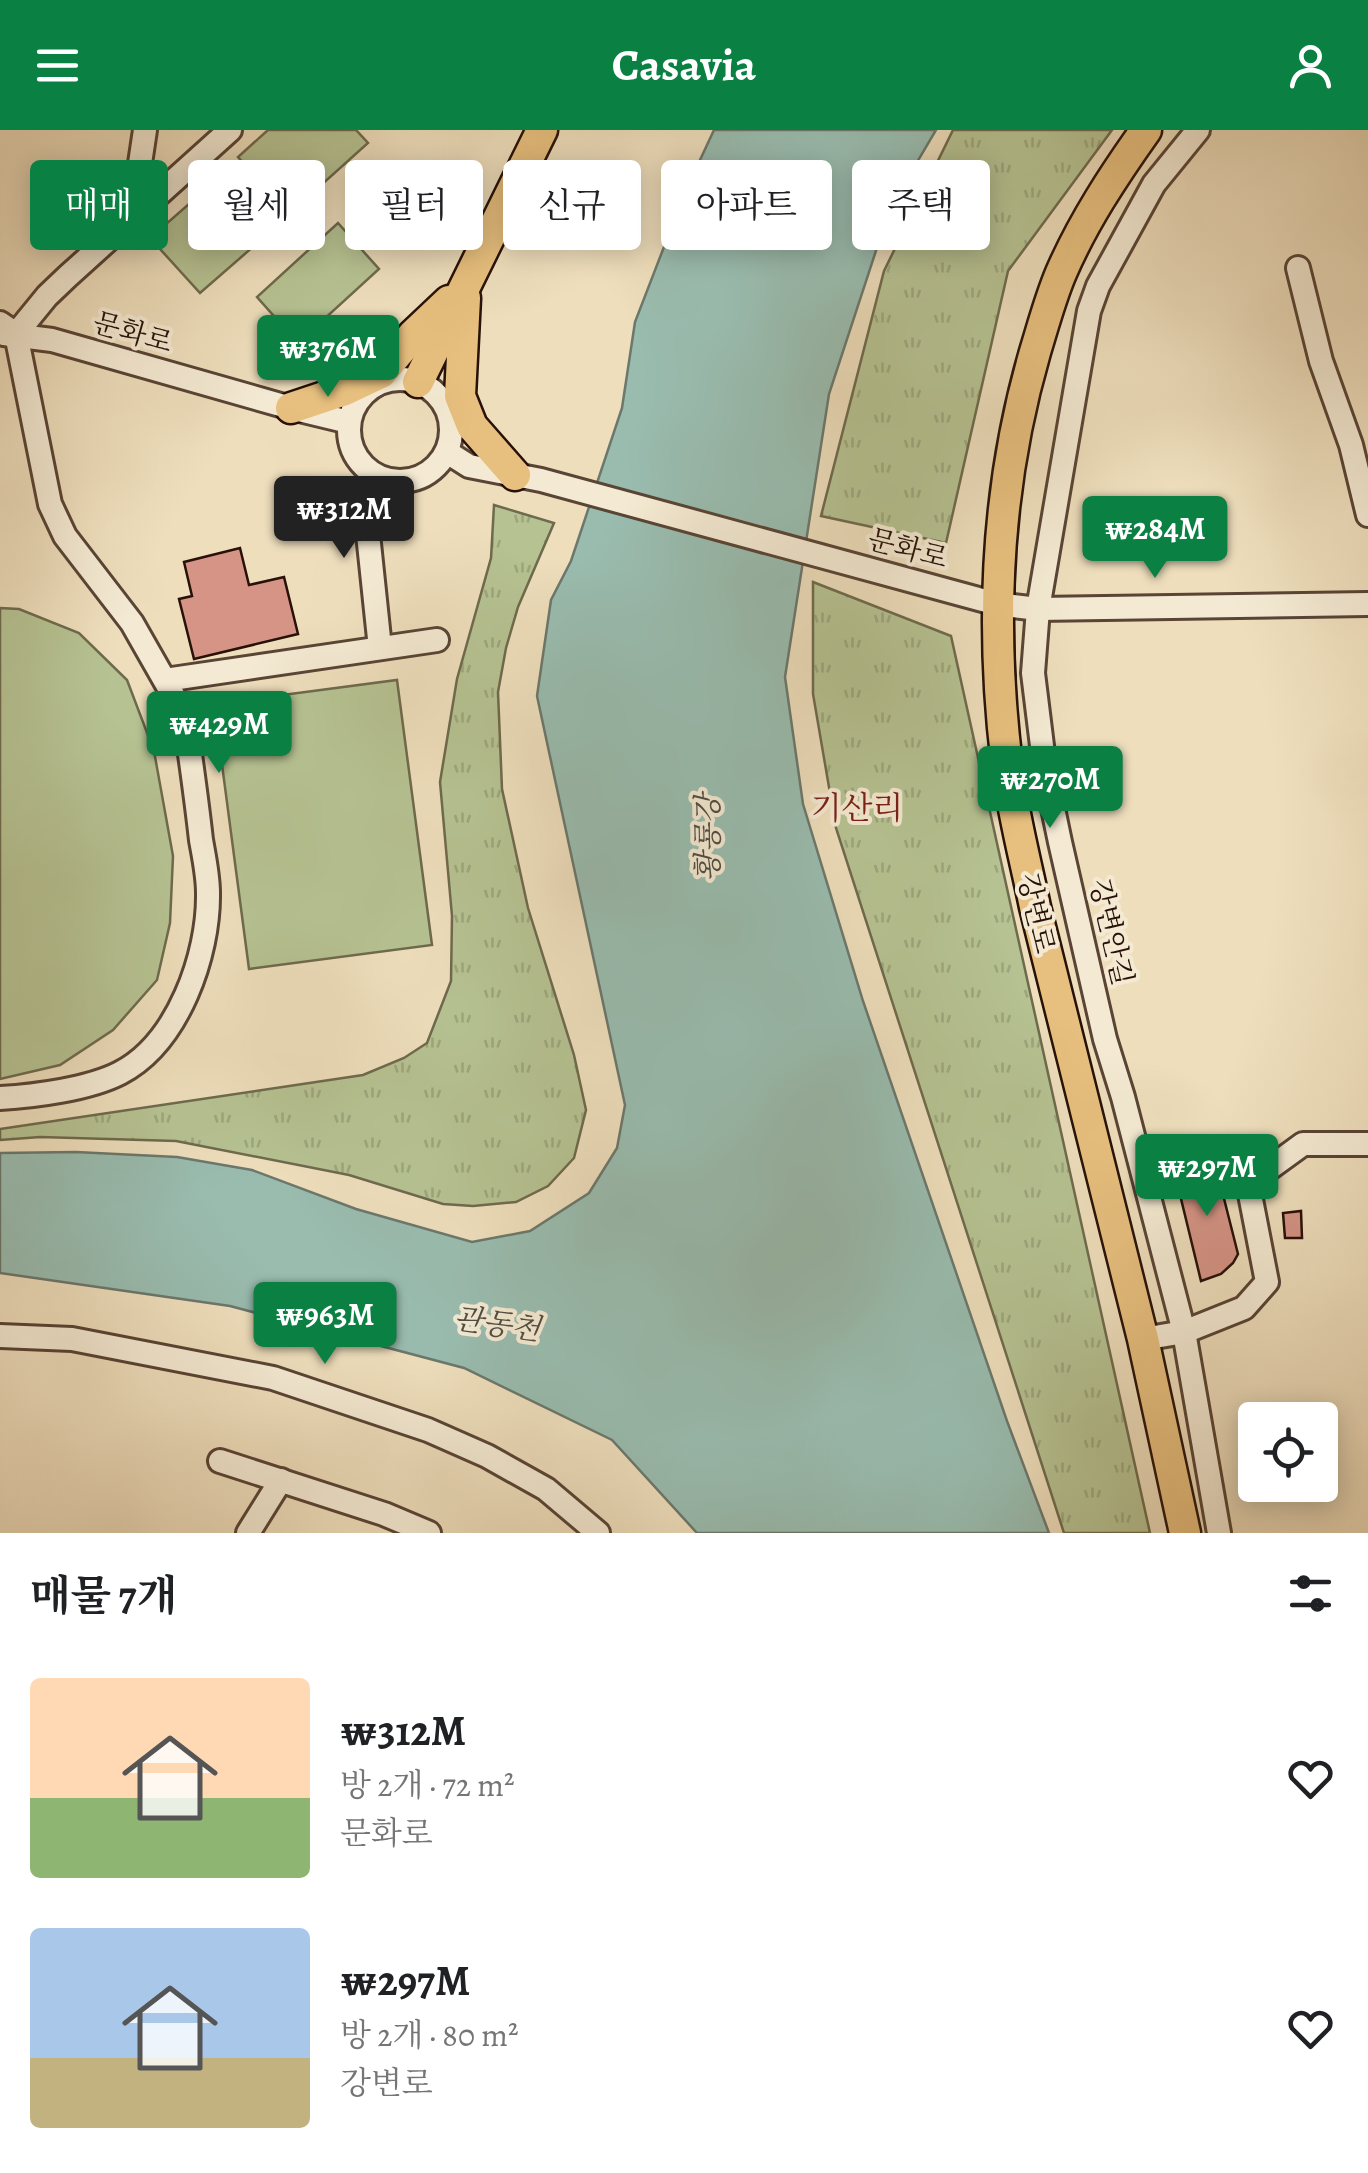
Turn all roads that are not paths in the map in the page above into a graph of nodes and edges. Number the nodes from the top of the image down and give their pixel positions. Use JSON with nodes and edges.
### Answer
{"nodes":[{"id":1,"x":145,"y":130,"type":"edge"},
{"id":2,"x":230,"y":130,"type":"edge"},
{"id":3,"x":542,"y":130,"type":"edge"},
{"id":4,"x":1146,"y":130,"type":"edge"},
{"id":5,"x":1198,"y":130,"type":"edge"},
{"id":6,"x":141,"y":160,"type":"edge"},
{"id":7,"x":168,"y":185,"type":"edge"},
{"id":8,"x":96,"y":250,"type":"edge"},
{"id":9,"x":1298,"y":268,"type":"dead end"},
{"id":10,"x":465,"y":285,"type":"junction"},
{"id":11,"x":5,"y":330,"type":"edge"},
{"id":12,"x":418,"y":382,"type":"junction"},
{"id":13,"x":291,"y":408,"type":"junction"},
{"id":14,"x":349,"y":422,"type":"junction"},
{"id":15,"x":447,"y":452,"type":"junction"},
{"id":16,"x":378,"y":477,"type":"junction"},
{"id":17,"x":528,"y":478,"type":"junction"},
{"id":18,"x":1368,"y":515,"type":"edge"},
{"id":19,"x":997,"y":604,"type":"junction"},
{"id":20,"x":1368,"y":604,"type":"edge"},
{"id":21,"x":1038,"y":609,"type":"junction"},
{"id":22,"x":437,"y":640,"type":"dead end"},
{"id":23,"x":380,"y":648,"type":"junction"},
{"id":24,"x":165,"y":680,"type":"junction"},
{"id":25,"x":0,"y":1098,"type":"edge"},
{"id":26,"x":1368,"y":1144,"type":"edge"},
{"id":27,"x":1184,"y":1332,"type":"junction"},
{"id":28,"x":0,"y":1336,"type":"edge"},
{"id":29,"x":1143,"y":1338,"type":"junction"},
{"id":30,"x":220,"y":1461,"type":"dead end"},
{"id":31,"x":281,"y":1480,"type":"junction"},
{"id":32,"x":248,"y":1533,"type":"edge"},
{"id":33,"x":429,"y":1533,"type":"edge"},
{"id":34,"x":598,"y":1533,"type":"edge"},
{"id":35,"x":1185,"y":1533,"type":"edge"},
{"id":36,"x":1218,"y":1533,"type":"edge"}],
"edges":[{"from":1,"to":6,"type":"street"},
{"from":2,"to":7,"type":"street"},
{"from":3,"to":10,"type":"main road"},
{"from":4,"to":19,"type":"main road","name":"강변로"},
{"from":5,"to":21,"type":"street","name":"강변안길"},
{"from":8,"to":11,"type":"street"},
{"from":9,"to":18,"type":"street"},
{"from":10,"to":12,"type":"main road"},
{"from":10,"to":13,"type":"main road"},
{"from":10,"to":17,"type":"main road"},
{"from":11,"to":13,"type":"street","name":"문화로"},
{"from":11,"to":24,"type":"street"},
{"from":12,"to":14,"type":"street"},
{"from":12,"to":15,"type":"street"},
{"from":13,"to":14,"type":"street","name":"문화로"},
{"from":14,"to":16,"type":"street"},
{"from":15,"to":16,"type":"street"},
{"from":15,"to":17,"type":"street","name":"문화로"},
{"from":16,"to":23,"type":"street"},
{"from":17,"to":19,"type":"street","name":"문화로"},
{"from":19,"to":21,"type":"street","name":"문화로"},
{"from":19,"to":29,"type":"main road","name":"강변로"},
{"from":20,"to":21,"type":"street","name":"문화로"},
{"from":21,"to":27,"type":"street","name":"강변안길"},
{"from":22,"to":23,"type":"street"},
{"from":23,"to":24,"type":"street"},
{"from":24,"to":25,"type":"street"},
{"from":26,"to":27,"type":"street"},
{"from":27,"to":29,"type":"street"},
{"from":27,"to":36,"type":"street","name":"강변안길"},
{"from":28,"to":34,"type":"street"},
{"from":29,"to":35,"type":"main road","name":"강변로"},
{"from":30,"to":31,"type":"street"},
{"from":31,"to":32,"type":"street"},
{"from":31,"to":33,"type":"street"}]}
